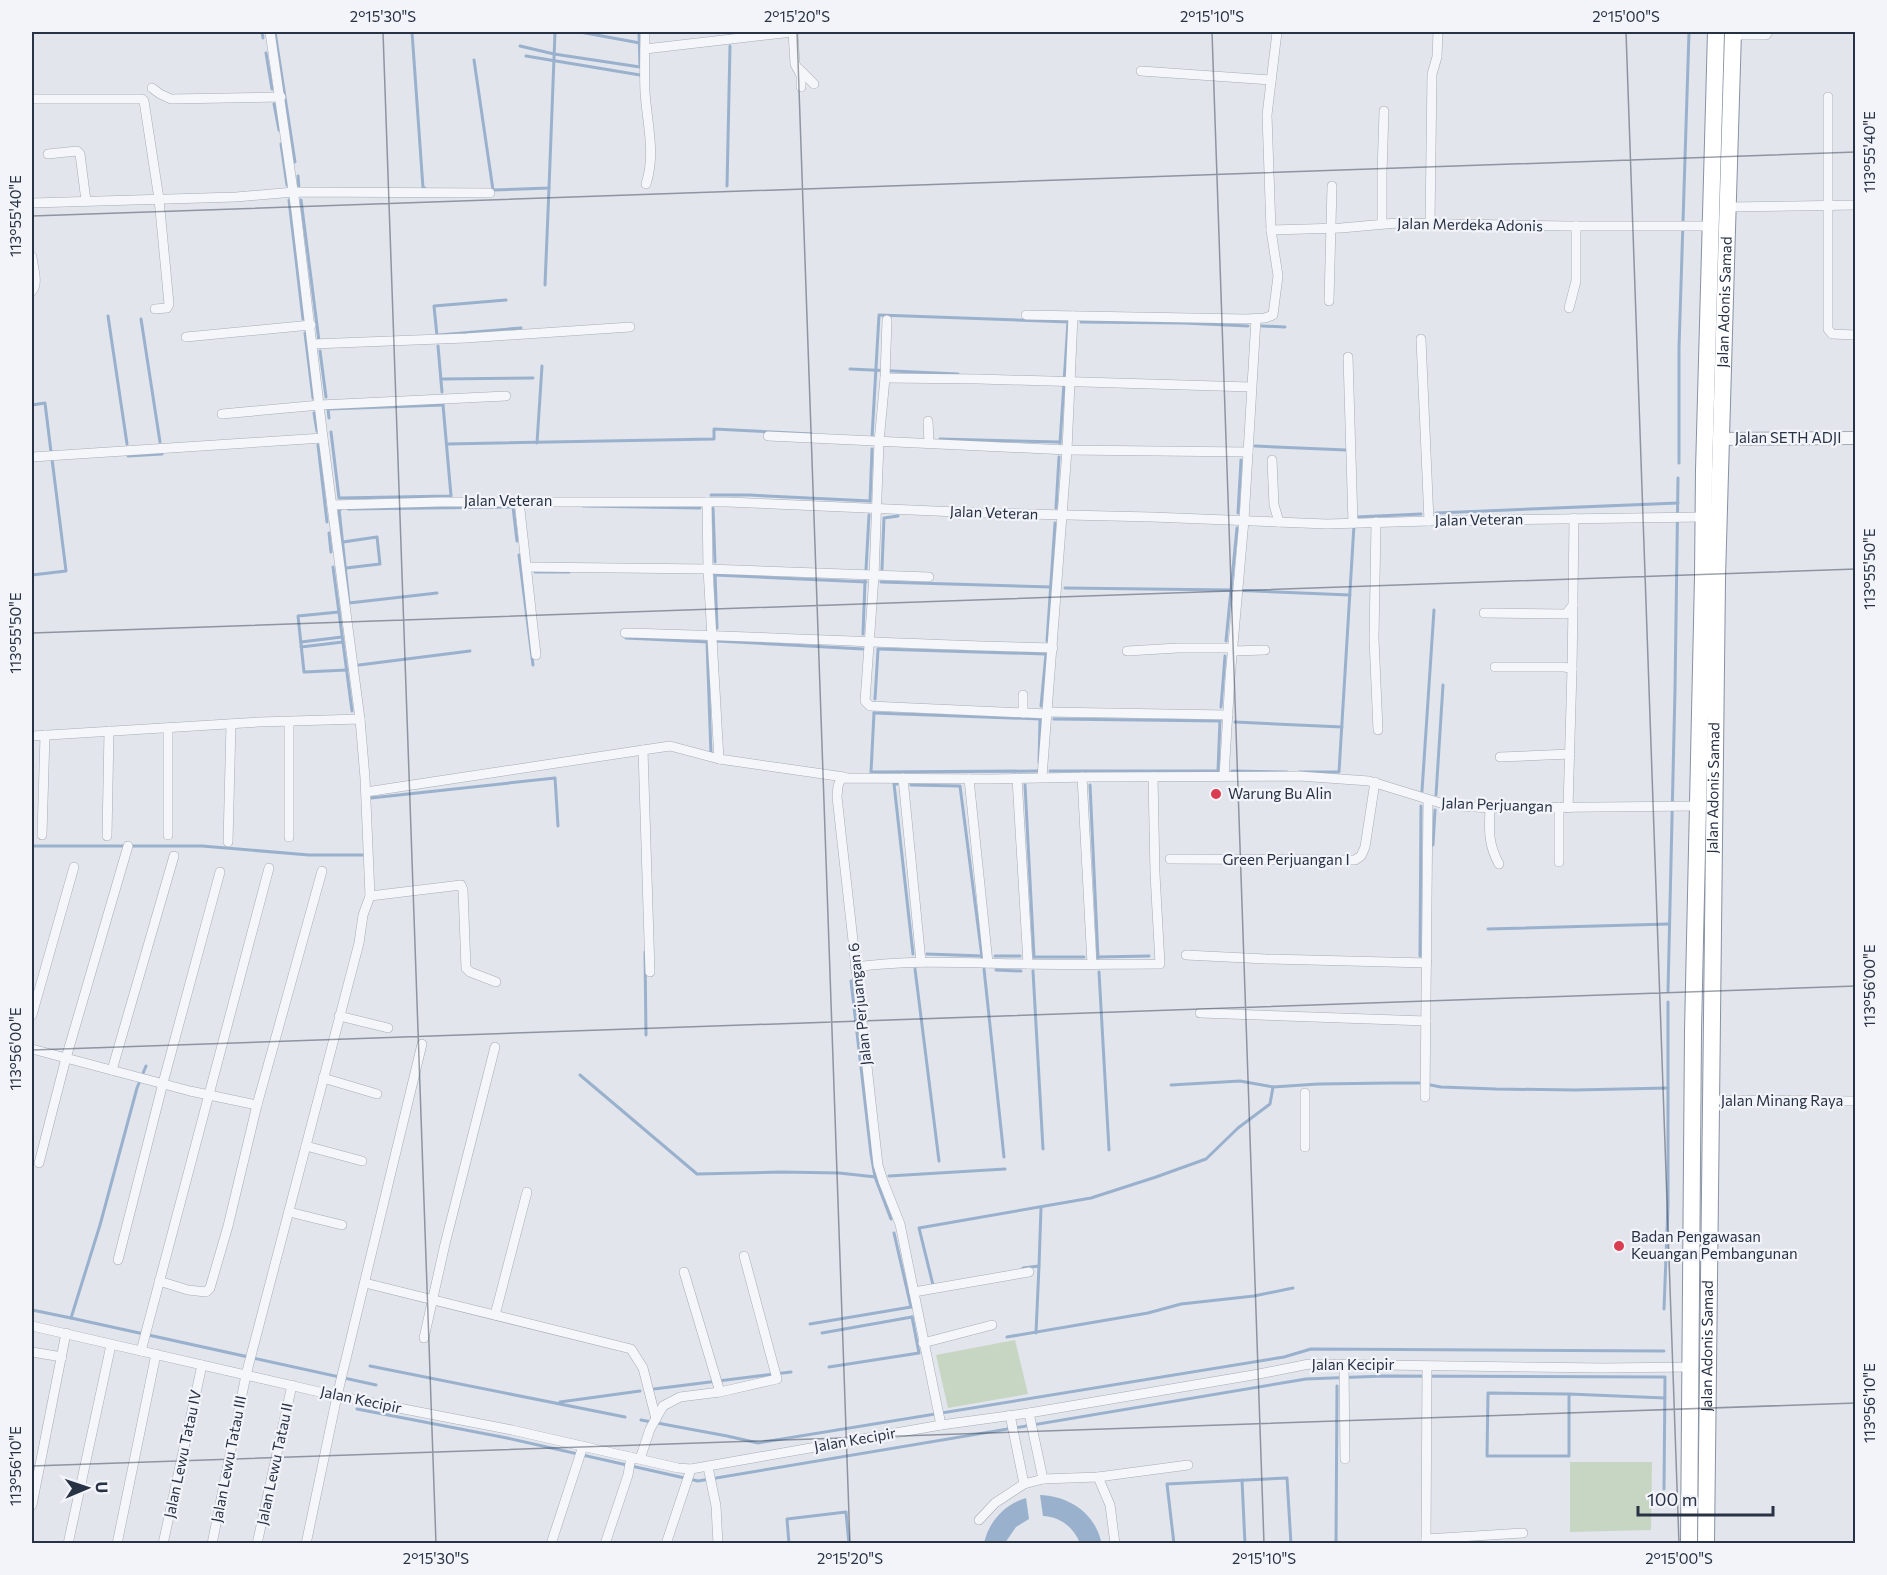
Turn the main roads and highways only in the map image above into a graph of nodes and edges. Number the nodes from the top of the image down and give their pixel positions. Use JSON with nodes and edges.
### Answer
{"nodes":[{"id":1,"x":1716,"y":32,"type":"edge"},
{"id":2,"x":1733,"y":33,"type":"edge"},
{"id":3,"x":1717,"y":300,"type":"junction"},
{"id":4,"x":1710,"y":576,"type":"junction"},
{"id":5,"x":1702,"y":997,"type":"junction"},
{"id":6,"x":1689,"y":1544,"type":"edge"},
{"id":7,"x":1706,"y":1544,"type":"edge"}],
"edges":[{"from":1,"to":3,"type":"highway"},
{"from":2,"to":3,"type":"highway","name":"Jalan Adonis Samad"},
{"from":3,"to":4,"type":"highway","name":"Jalan Adonis Samad"},
{"from":3,"to":4,"type":"highway"},
{"from":4,"to":5,"type":"highway","name":"Jalan Adonis Samad"},
{"from":4,"to":5,"type":"highway"},
{"from":5,"to":6,"type":"highway"},
{"from":5,"to":7,"type":"highway","name":"Jalan Adonis Samad"}]}
